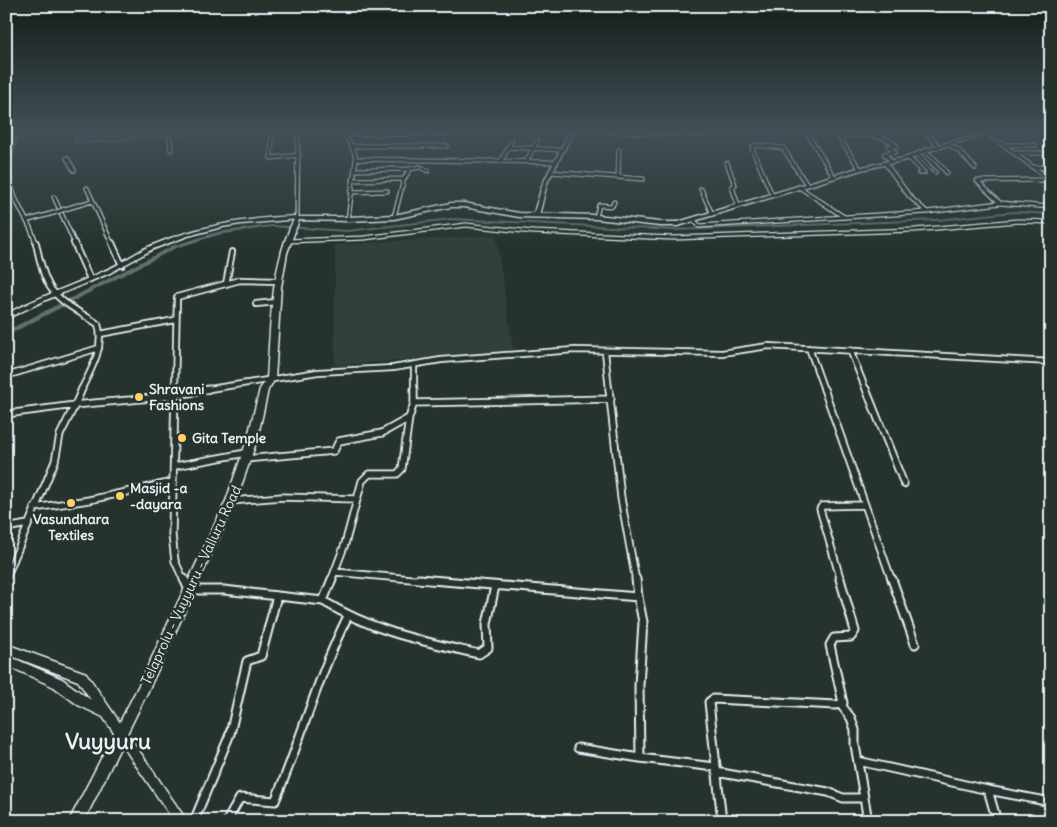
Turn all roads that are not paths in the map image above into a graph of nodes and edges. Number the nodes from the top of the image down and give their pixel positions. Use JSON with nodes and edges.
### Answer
{"nodes":[{"id":1,"x":410,"y":169,"type":"edge"},
{"id":2,"x":10,"y":170,"type":"edge"},
{"id":3,"x":298,"y":170,"type":"edge"},
{"id":4,"x":355,"y":170,"type":"joint"},
{"id":5,"x":377,"y":170,"type":"edge"},
{"id":6,"x":425,"y":170,"type":"edge"},
{"id":7,"x":618,"y":170,"type":"edge"},
{"id":8,"x":730,"y":170,"type":"edge"},
{"id":9,"x":762,"y":170,"type":"edge"},
{"id":10,"x":797,"y":170,"type":"edge"},
{"id":11,"x":829,"y":170,"type":"edge"},
{"id":12,"x":858,"y":170,"type":"edge"},
{"id":13,"x":894,"y":170,"type":"edge"},
{"id":14,"x":921,"y":170,"type":"edge"},
{"id":15,"x":932,"y":170,"type":"edge"},
{"id":16,"x":944,"y":170,"type":"edge"},
{"id":17,"x":1037,"y":170,"type":"edge"},
{"id":18,"x":428,"y":171,"type":"dead end"},
{"id":19,"x":550,"y":172,"type":"joint"},
{"id":20,"x":934,"y":172,"type":"dead end"},
{"id":21,"x":919,"y":173,"type":"dead end"},
{"id":22,"x":947,"y":173,"type":"dead end"},
{"id":23,"x":618,"y":176,"type":"junction"},
{"id":24,"x":834,"y":177,"type":"junction"},
{"id":25,"x":404,"y":179,"type":"junction"},
{"id":26,"x":643,"y":179,"type":"dead end"},
{"id":27,"x":353,"y":180,"type":"junction"},
{"id":28,"x":1051,"y":180,"type":"edge"},
{"id":29,"x":807,"y":185,"type":"junction"},
{"id":30,"x":799,"y":187,"type":"junction"},
{"id":31,"x":87,"y":188,"type":"dead end"},
{"id":32,"x":701,"y":189,"type":"dead end"},
{"id":33,"x":14,"y":190,"type":"junction"},
{"id":34,"x":6,"y":191,"type":"edge"},
{"id":35,"x":386,"y":191,"type":"dead end"},
{"id":36,"x":351,"y":192,"type":"junction"},
{"id":37,"x":772,"y":195,"type":"junction"},
{"id":38,"x":54,"y":197,"type":"dead end"},
{"id":39,"x":92,"y":201,"type":"junction"},
{"id":40,"x":614,"y":202,"type":"dead end"},
{"id":41,"x":1000,"y":203,"type":"junction"},
{"id":42,"x":738,"y":205,"type":"junction"},
{"id":43,"x":1051,"y":207,"type":"edge"},
{"id":44,"x":928,"y":212,"type":"junction"},
{"id":45,"x":712,"y":214,"type":"junction"},
{"id":46,"x":536,"y":216,"type":"junction"},
{"id":47,"x":394,"y":217,"type":"junction"},
{"id":48,"x":596,"y":217,"type":"junction"},
{"id":49,"x":845,"y":217,"type":"junction"},
{"id":50,"x":348,"y":219,"type":"junction"},
{"id":51,"x":29,"y":220,"type":"junction"},
{"id":52,"x":296,"y":220,"type":"junction"},
{"id":53,"x":694,"y":220,"type":"junction"},
{"id":54,"x":1051,"y":222,"type":"edge"},
{"id":55,"x":288,"y":237,"type":"junction"},
{"id":56,"x":232,"y":252,"type":"dead end"},
{"id":57,"x":122,"y":265,"type":"junction"},
{"id":58,"x":90,"y":279,"type":"junction"},
{"id":59,"x":280,"y":280,"type":"junction"},
{"id":60,"x":226,"y":284,"type":"junction"},
{"id":61,"x":55,"y":296,"type":"junction"},
{"id":62,"x":276,"y":302,"type":"junction"},
{"id":63,"x":256,"y":304,"type":"dead end"},
{"id":64,"x":6,"y":318,"type":"edge"},
{"id":65,"x":175,"y":320,"type":"junction"},
{"id":66,"x":100,"y":334,"type":"junction"},
{"id":67,"x":99,"y":348,"type":"junction"},
{"id":68,"x":809,"y":348,"type":"junction"},
{"id":69,"x":850,"y":350,"type":"junction"},
{"id":70,"x":605,"y":351,"type":"junction"},
{"id":71,"x":1051,"y":362,"type":"edge"},
{"id":72,"x":414,"y":365,"type":"junction"},
{"id":73,"x":6,"y":376,"type":"edge"},
{"id":74,"x":271,"y":379,"type":"junction"},
{"id":75,"x":175,"y":397,"type":"junction"},
{"id":76,"x":611,"y":399,"type":"junction"},
{"id":77,"x":414,"y":403,"type":"junction"},
{"id":78,"x":75,"y":404,"type":"junction"},
{"id":79,"x":6,"y":414,"type":"edge"},
{"id":80,"x":409,"y":418,"type":"junction"},
{"id":81,"x":246,"y":456,"type":"junction"},
{"id":82,"x":175,"y":466,"type":"junction"},
{"id":83,"x":173,"y":482,"type":"junction"},
{"id":84,"x":904,"y":484,"type":"dead end"},
{"id":85,"x":356,"y":499,"type":"junction"},
{"id":86,"x":231,"y":501,"type":"junction"},
{"id":87,"x":865,"y":505,"type":"junction"},
{"id":88,"x":34,"y":508,"type":"junction"},
{"id":89,"x":28,"y":524,"type":"junction"},
{"id":90,"x":6,"y":528,"type":"edge"},
{"id":91,"x":335,"y":572,"type":"junction"},
{"id":92,"x":6,"y":578,"type":"edge"},
{"id":93,"x":495,"y":586,"type":"junction"},
{"id":94,"x":188,"y":590,"type":"junction"},
{"id":95,"x":277,"y":596,"type":"junction"},
{"id":96,"x":638,"y":597,"type":"junction"},
{"id":97,"x":323,"y":601,"type":"junction"},
{"id":98,"x":348,"y":616,"type":"junction"},
{"id":99,"x":915,"y":644,"type":"dead end"},
{"id":100,"x":6,"y":649,"type":"edge"},
{"id":101,"x":6,"y":660,"type":"edge"},
{"id":102,"x":840,"y":705,"type":"junction"},
{"id":103,"x":110,"y":714,"type":"junction"},
{"id":104,"x":120,"y":735,"type":"junction"},
{"id":105,"x":578,"y":748,"type":"dead end"},
{"id":106,"x":640,"y":758,"type":"junction"},
{"id":107,"x":858,"y":761,"type":"junction"},
{"id":108,"x":715,"y":769,"type":"junction"},
{"id":109,"x":988,"y":790,"type":"junction"},
{"id":110,"x":864,"y":798,"type":"junction"},
{"id":111,"x":1051,"y":802,"type":"edge"},
{"id":112,"x":76,"y":821,"type":"edge"},
{"id":113,"x":181,"y":821,"type":"edge"},
{"id":114,"x":194,"y":821,"type":"edge"},
{"id":115,"x":227,"y":821,"type":"edge"},
{"id":116,"x":722,"y":821,"type":"edge"},
{"id":117,"x":868,"y":821,"type":"edge"},
{"id":118,"x":997,"y":821,"type":"edge"}],
"edges":[{"from":1,"to":25,"type":"street"},
{"from":2,"to":33,"type":"street"},
{"from":3,"to":52,"type":"street"},
{"from":4,"to":5,"type":"street"},
{"from":4,"to":27,"type":"street"},
{"from":6,"to":18,"type":"street"},
{"from":7,"to":23,"type":"street"},
{"from":8,"to":42,"type":"street"},
{"from":9,"to":37,"type":"street"},
{"from":10,"to":29,"type":"street"},
{"from":11,"to":24,"type":"street"},
{"from":12,"to":24,"type":"main road"},
{"from":13,"to":44,"type":"street"},
{"from":14,"to":21,"type":"street"},
{"from":15,"to":20,"type":"street"},
{"from":16,"to":22,"type":"street"},
{"from":17,"to":28,"type":"street"},
{"from":19,"to":23,"type":"street"},
{"from":19,"to":46,"type":"main road"},
{"from":23,"to":26,"type":"street"},
{"from":24,"to":29,"type":"main road"},
{"from":25,"to":27,"type":"street"},
{"from":25,"to":47,"type":"street"},
{"from":27,"to":36,"type":"street"},
{"from":28,"to":41,"type":"street"},
{"from":29,"to":30,"type":"main road"},
{"from":30,"to":37,"type":"main road"},
{"from":30,"to":49,"type":"street"},
{"from":31,"to":39,"type":"street"},
{"from":32,"to":45,"type":"street"},
{"from":33,"to":34,"type":"street"},
{"from":33,"to":51,"type":"street"},
{"from":35,"to":36,"type":"street"},
{"from":36,"to":50,"type":"street"},
{"from":37,"to":42,"type":"main road"},
{"from":38,"to":58,"type":"street"},
{"from":39,"to":51,"type":"street","bridge":true},
{"from":39,"to":57,"type":"street"},
{"from":40,"to":48,"type":"street"},
{"from":41,"to":43,"type":"street"},
{"from":41,"to":44,"type":"street"},
{"from":42,"to":45,"type":"main road"},
{"from":44,"to":49,"type":"street"},
{"from":45,"to":53,"type":"main road"},
{"from":46,"to":47,"type":"main road"},
{"from":46,"to":48,"type":"main road"},
{"from":47,"to":50,"type":"main road"},
{"from":48,"to":53,"type":"main road"},
{"from":49,"to":53,"type":"street"},
{"from":50,"to":52,"type":"main road"},
{"from":51,"to":61,"type":"street"},
{"from":52,"to":55,"type":"main road","name":"Telaprolu - Vuyyuru - Valluru Road"},
{"from":52,"to":57,"type":"main road"},
{"from":54,"to":55,"type":"street"},
{"from":55,"to":59,"type":"main road","name":"Telaprolu - Vuyyuru - Valluru Road"},
{"from":56,"to":60,"type":"street"},
{"from":57,"to":58,"type":"main road"},
{"from":58,"to":61,"type":"main road"},
{"from":59,"to":60,"type":"street"},
{"from":59,"to":62,"type":"main road","name":"Telaprolu - Vuyyuru - Valluru Road"},
{"from":60,"to":65,"type":"street"},
{"from":61,"to":64,"type":"main road"},
{"from":61,"to":66,"type":"street"},
{"from":62,"to":63,"type":"street"},
{"from":62,"to":74,"type":"main road","name":"Telaprolu - Vuyyuru - Valluru Road"},
{"from":65,"to":66,"type":"street"},
{"from":65,"to":75,"type":"street"},
{"from":66,"to":67,"type":"street"},
{"from":67,"to":73,"type":"street"},
{"from":67,"to":78,"type":"street"},
{"from":68,"to":69,"type":"street"},
{"from":68,"to":70,"type":"street"},
{"from":68,"to":87,"type":"street"},
{"from":69,"to":71,"type":"street"},
{"from":69,"to":84,"type":"street"},
{"from":70,"to":72,"type":"street"},
{"from":70,"to":76,"type":"street"},
{"from":72,"to":74,"type":"street"},
{"from":72,"to":77,"type":"street"},
{"from":74,"to":75,"type":"street"},
{"from":74,"to":81,"type":"main road","name":"Telaprolu - Vuyyuru - Valluru Road"},
{"from":75,"to":78,"type":"street"},
{"from":75,"to":82,"type":"street"},
{"from":76,"to":77,"type":"street"},
{"from":76,"to":96,"type":"street"},
{"from":77,"to":80,"type":"street"},
{"from":78,"to":79,"type":"street"},
{"from":78,"to":88,"type":"street"},
{"from":80,"to":81,"type":"street"},
{"from":80,"to":85,"type":"street"},
{"from":81,"to":82,"type":"street"},
{"from":81,"to":86,"type":"main road","name":"Telaprolu - Vuyyuru - Valluru Road"},
{"from":82,"to":83,"type":"street"},
{"from":83,"to":88,"type":"street"},
{"from":83,"to":94,"type":"street"},
{"from":85,"to":86,"type":"street"},
{"from":85,"to":91,"type":"street"},
{"from":86,"to":94,"type":"main road","name":"Telaprolu - Vuyyuru - Valluru Road"},
{"from":87,"to":99,"type":"street"},
{"from":87,"to":102,"type":"street"},
{"from":88,"to":89,"type":"street"},
{"from":89,"to":90,"type":"street"},
{"from":89,"to":92,"type":"street"},
{"from":91,"to":93,"type":"street"},
{"from":91,"to":97,"type":"street"},
{"from":93,"to":96,"type":"street"},
{"from":93,"to":98,"type":"street"},
{"from":94,"to":95,"type":"street"},
{"from":94,"to":104,"type":"main road","name":"Telaprolu - Vuyyuru - Valluru Road"},
{"from":95,"to":97,"type":"street"},
{"from":95,"to":114,"type":"street"},
{"from":96,"to":106,"type":"street"},
{"from":97,"to":98,"type":"street"},
{"from":98,"to":115,"type":"street"},
{"from":100,"to":103,"type":"main road"},
{"from":101,"to":103,"type":"main road"},
{"from":102,"to":107,"type":"street"},
{"from":102,"to":108,"type":"street"},
{"from":103,"to":104,"type":"main road"},
{"from":104,"to":112,"type":"main road","name":"Telaprolu - Vuyyuru - Valluru Road"},
{"from":104,"to":113,"type":"main road"},
{"from":105,"to":106,"type":"street"},
{"from":106,"to":108,"type":"street"},
{"from":107,"to":109,"type":"street"},
{"from":107,"to":110,"type":"street"},
{"from":108,"to":110,"type":"street"},
{"from":108,"to":116,"type":"street"},
{"from":109,"to":111,"type":"street"},
{"from":109,"to":118,"type":"street"},
{"from":110,"to":117,"type":"street"}]}
